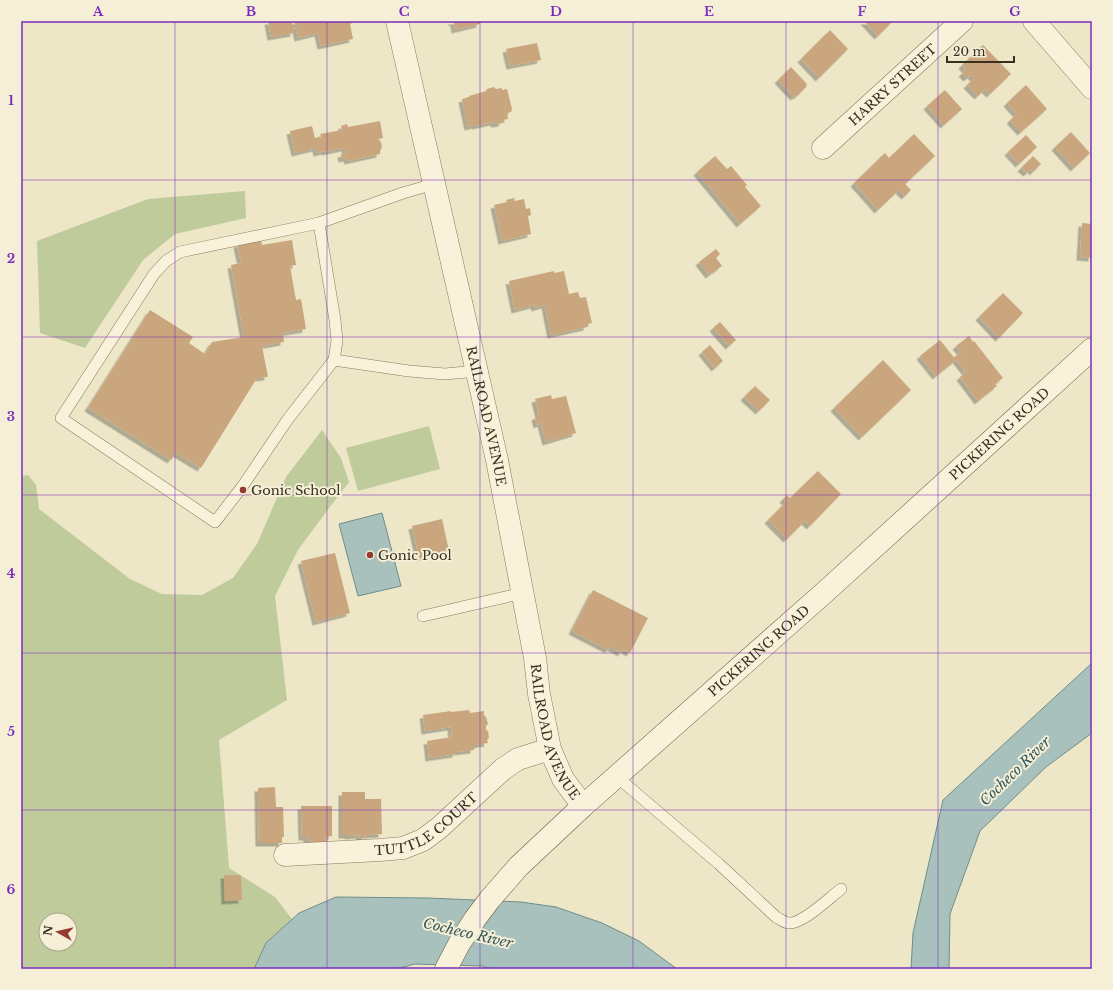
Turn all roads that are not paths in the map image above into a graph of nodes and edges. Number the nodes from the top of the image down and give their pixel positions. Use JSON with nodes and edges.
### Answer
{"nodes":[{"id":1,"x":397,"y":21,"type":"edge"},
{"id":2,"x":962,"y":21,"type":"edge"},
{"id":3,"x":1034,"y":21,"type":"edge"},
{"id":4,"x":1092,"y":88,"type":"edge"},
{"id":5,"x":823,"y":148,"type":"dead end"},
{"id":6,"x":434,"y":184,"type":"junction"},
{"id":7,"x":319,"y":223,"type":"junction"},
{"id":8,"x":1092,"y":348,"type":"edge"},
{"id":9,"x":334,"y":360,"type":"junction"},
{"id":10,"x":477,"y":371,"type":"junction"},
{"id":11,"x":523,"y":593,"type":"junction"},
{"id":12,"x":423,"y":616,"type":"dead end"},
{"id":13,"x":550,"y":749,"type":"junction"},
{"id":14,"x":616,"y":776,"type":"junction"},
{"id":15,"x":583,"y":806,"type":"junction"},
{"id":16,"x":285,"y":855,"type":"dead end"},
{"id":17,"x":841,"y":889,"type":"dead end"},
{"id":18,"x":446,"y":969,"type":"edge"}],
"edges":[{"from":1,"to":6,"type":"street","name":"RAILROAD AVENUE"},
{"from":2,"to":5,"type":"street","name":"HARRY STREET"},
{"from":3,"to":4,"type":"street"},
{"from":6,"to":7,"type":"lane"},
{"from":6,"to":10,"type":"street","name":"RAILROAD AVENUE"},
{"from":7,"to":9,"type":"lane"},
{"from":7,"to":9,"type":"lane"},
{"from":8,"to":14,"type":"street","name":"PICKERING ROAD"},
{"from":9,"to":10,"type":"lane"},
{"from":10,"to":11,"type":"street","name":"RAILROAD AVENUE"},
{"from":11,"to":12,"type":"lane"},
{"from":11,"to":13,"type":"street","name":"RAILROAD AVENUE"},
{"from":13,"to":15,"type":"street","name":"RAILROAD AVENUE"},
{"from":13,"to":16,"type":"street","name":"TUTTLE COURT"},
{"from":14,"to":15,"type":"street","name":"PICKERING ROAD"},
{"from":14,"to":17,"type":"lane"},
{"from":15,"to":18,"type":"street","name":"PICKERING ROAD"}]}
